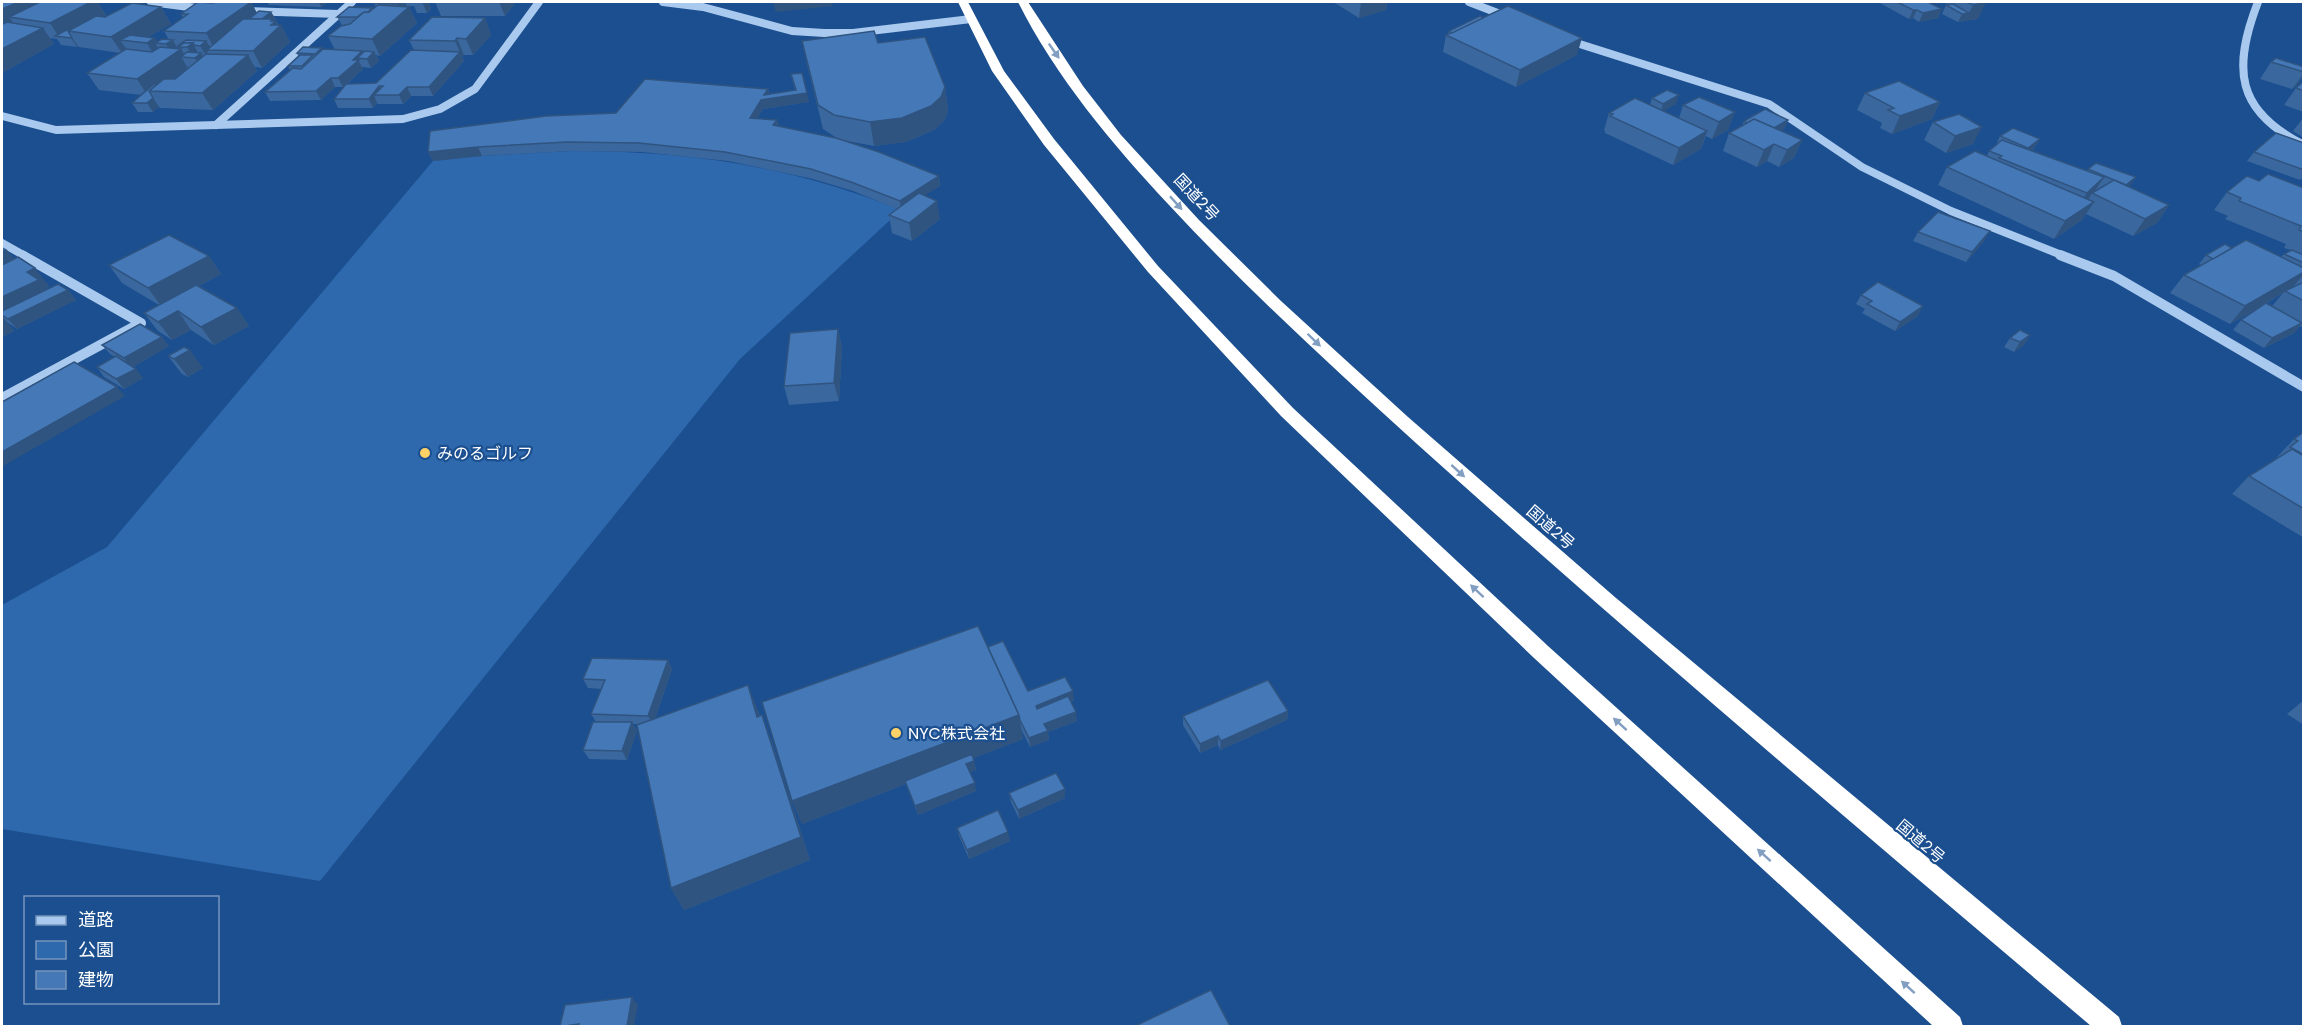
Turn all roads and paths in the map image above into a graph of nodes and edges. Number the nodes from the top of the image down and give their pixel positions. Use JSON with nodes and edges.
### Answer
{"nodes":[{"id":1,"x":151,"y":2,"type":"edge"},
{"id":2,"x":351,"y":2,"type":"edge"},
{"id":3,"x":539,"y":2,"type":"edge"},
{"id":4,"x":663,"y":2,"type":"edge"},
{"id":5,"x":1023,"y":2,"type":"edge"},
{"id":6,"x":1469,"y":2,"type":"edge"},
{"id":7,"x":2258,"y":2,"type":"edge"},
{"id":8,"x":213,"y":10,"type":"edge"},
{"id":9,"x":236,"y":10,"type":"edge"},
{"id":10,"x":967,"y":10,"type":"edge"},
{"id":11,"x":338,"y":14,"type":"junction"},
{"id":12,"x":1514,"y":19,"type":"edge"},
{"id":13,"x":1559,"y":36,"type":"edge"},
{"id":14,"x":2,"y":116,"type":"edge"},
{"id":15,"x":216,"y":125,"type":"junction"},
{"id":16,"x":2304,"y":145,"type":"edge"},
{"id":17,"x":2,"y":243,"type":"edge"},
{"id":18,"x":2304,"y":387,"type":"edge"},
{"id":19,"x":2,"y":398,"type":"edge"},
{"id":20,"x":1952,"y":1026,"type":"edge"},
{"id":21,"x":2110,"y":1026,"type":"edge"}],
"edges":[{"from":1,"to":8,"type":"street"},
{"from":2,"to":11,"type":"street"},
{"from":3,"to":15,"type":"street"},
{"from":4,"to":10,"type":"street"},
{"from":5,"to":21,"type":"highway","name":"国道2号","one_way":true},
{"from":6,"to":12,"type":"street"},
{"from":7,"to":16,"type":"street"},
{"from":9,"to":11,"type":"street"},
{"from":20,"to":10,"type":"highway","one_way":true},
{"from":11,"to":15,"type":"street"},
{"from":13,"to":18,"type":"street"},
{"from":14,"to":15,"type":"street"},
{"from":17,"to":19,"type":"street"}]}
